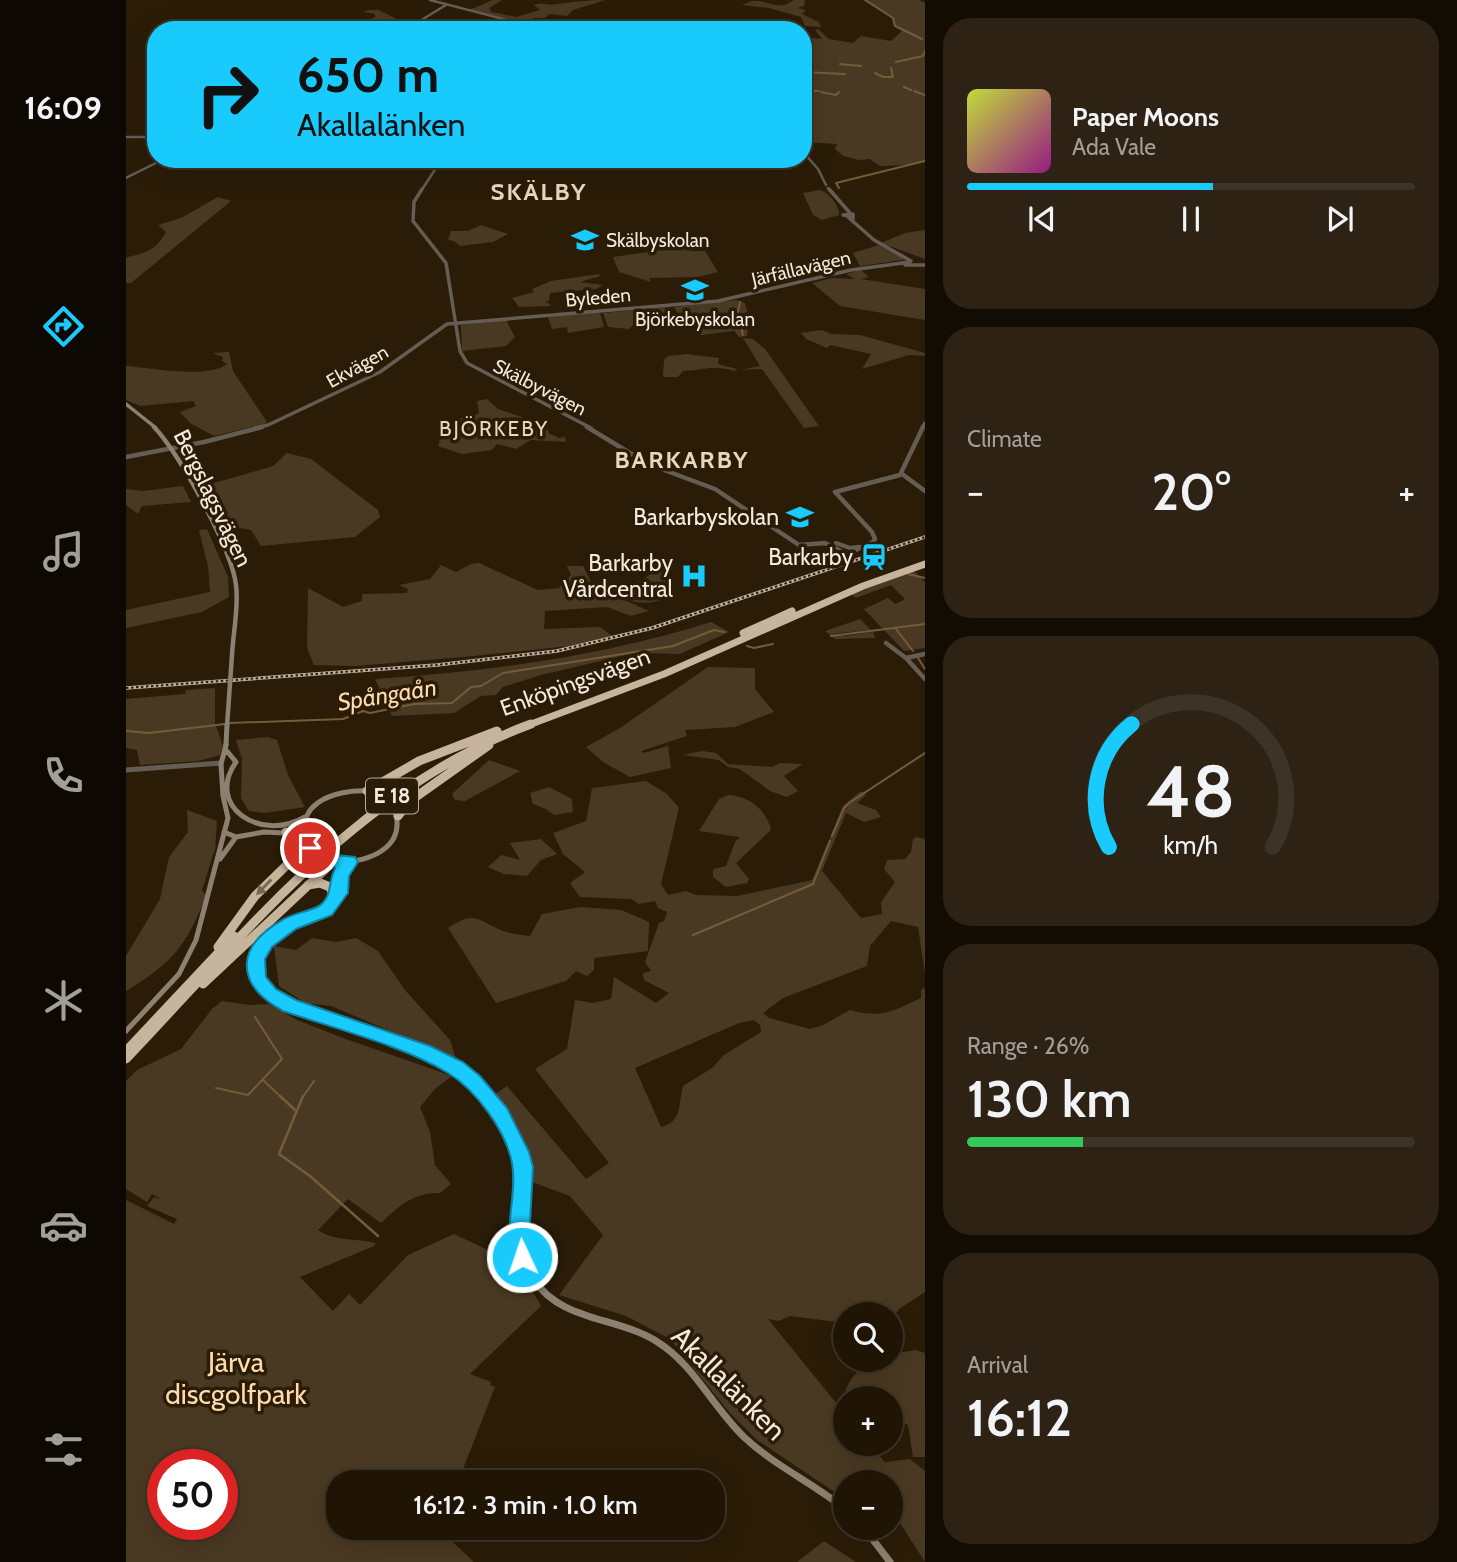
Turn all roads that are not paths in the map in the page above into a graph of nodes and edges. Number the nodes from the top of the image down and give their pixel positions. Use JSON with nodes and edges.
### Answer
{"nodes":[{"id":1,"x":430,"y":0,"type":"edge"},
{"id":2,"x":446,"y":5,"type":"junction"},
{"id":3,"x":420,"y":21,"type":"edge"},
{"id":4,"x":511,"y":21,"type":"edge"},
{"id":5,"x":147,"y":136,"type":"edge"},
{"id":6,"x":126,"y":137,"type":"edge"},
{"id":7,"x":812,"y":163,"type":"edge"},
{"id":8,"x":147,"y":168,"type":"edge"},
{"id":9,"x":436,"y":168,"type":"edge"},
{"id":10,"x":126,"y":178,"type":"edge"},
{"id":11,"x":898,"y":253,"type":"junction"},
{"id":12,"x":904,"y":257,"type":"junction"},
{"id":13,"x":899,"y":263,"type":"junction"},
{"id":14,"x":911,"y":263,"type":"junction"},
{"id":15,"x":922,"y":263,"type":"edge"},
{"id":16,"x":867,"y":268,"type":"junction"},
{"id":17,"x":742,"y":297,"type":"joint"},
{"id":18,"x":456,"y":323,"type":"junction"},
{"id":19,"x":126,"y":404,"type":"edge"},
{"id":20,"x":925,"y":423,"type":"edge"},
{"id":21,"x":172,"y":449,"type":"junction"},
{"id":22,"x":126,"y":457,"type":"edge"},
{"id":23,"x":902,"y":474,"type":"junction"},
{"id":24,"x":925,"y":489,"type":"edge"},
{"id":25,"x":925,"y":561,"type":"edge"},
{"id":26,"x":886,"y":643,"type":"dead end"},
{"id":27,"x":925,"y":654,"type":"edge"},
{"id":28,"x":232,"y":655,"type":"joint"},
{"id":29,"x":906,"y":658,"type":"junction"},
{"id":30,"x":925,"y":679,"type":"edge"},
{"id":31,"x":530,"y":722,"type":"junction"},
{"id":32,"x":506,"y":727,"type":"junction"},
{"id":33,"x":224,"y":762,"type":"junction"},
{"id":34,"x":126,"y":770,"type":"edge"},
{"id":35,"x":371,"y":792,"type":"junction"},
{"id":36,"x":398,"y":816,"type":"junction"},
{"id":37,"x":305,"y":817,"type":"junction"},
{"id":38,"x":242,"y":818,"type":"junction"},
{"id":39,"x":226,"y":823,"type":"junction"},
{"id":40,"x":249,"y":824,"type":"junction"},
{"id":41,"x":224,"y":831,"type":"junction"},
{"id":42,"x":286,"y":832,"type":"junction"},
{"id":43,"x":303,"y":835,"type":"junction"},
{"id":44,"x":238,"y":836,"type":"junction"},
{"id":45,"x":334,"y":862,"type":"junction"},
{"id":46,"x":349,"y":862,"type":"junction"},
{"id":47,"x":217,"y":865,"type":"junction"},
{"id":48,"x":285,"y":866,"type":"junction"},
{"id":49,"x":308,"y":886,"type":"junction"},
{"id":50,"x":274,"y":899,"type":"junction"},
{"id":51,"x":335,"y":900,"type":"junction"},
{"id":52,"x":201,"y":971,"type":"junction"},
{"id":53,"x":167,"y":1016,"type":"junction"},
{"id":54,"x":126,"y":1031,"type":"edge"},
{"id":55,"x":126,"y":1051,"type":"edge"},
{"id":56,"x":126,"y":1059,"type":"edge"},
{"id":57,"x":833,"y":1499,"type":"edge"},
{"id":58,"x":873,"y":1540,"type":"edge"},
{"id":59,"x":890,"y":1562,"type":"edge"}],
"edges":[{"from":1,"to":2,"type":"street"},
{"from":2,"to":3,"type":"street"},
{"from":2,"to":4,"type":"street"},
{"from":5,"to":6,"type":"street"},
{"from":7,"to":11,"type":"street"},
{"from":8,"to":10,"type":"street"},
{"from":9,"to":18,"type":"street","name":"Skälbyvägen"},
{"from":11,"to":12,"type":"street"},
{"from":11,"to":15,"type":"street"},
{"from":12,"to":13,"type":"street"},
{"from":12,"to":14,"type":"street"},
{"from":13,"to":14,"type":"street","name":"Järfällavägen"},
{"from":13,"to":16,"type":"street","name":"Järfällavägen"},
{"from":14,"to":15,"type":"street"},
{"from":14,"to":16,"type":"street","name":"Järfällavägen"},
{"from":16,"to":17,"type":"street","name":"Järfällavägen"},
{"from":17,"to":18,"type":"street","name":"Byleden"},
{"from":18,"to":21,"type":"street","name":"Ekvägen"},
{"from":18,"to":23,"type":"street","name":"Skälbyvägen"},
{"from":19,"to":21,"type":"main road","name":"Bergslagsvägen"},
{"from":20,"to":23,"type":"street"},
{"from":21,"to":22,"type":"street","name":"Ekvägen"},
{"from":21,"to":28,"type":"main road","name":"Bergslagsvägen"},
{"from":23,"to":24,"type":"street"},
{"from":25,"to":31,"type":"highway","name":"Enköpingsvägen","number":"E 18"},
{"from":25,"to":32,"type":"highway","name":"Enköpingsvägen","number":"E 18"},
{"from":26,"to":29,"type":"street"},
{"from":27,"to":29,"type":"street"},
{"from":28,"to":33,"type":"main road","name":"Bergslagsvägen","bridge":true},
{"from":29,"to":30,"type":"street"},
{"from":31,"to":36,"type":"highway"},
{"from":31,"to":50,"type":"highway","name":"Enköpingsvägen","number":"E 18"},
{"from":32,"to":35,"type":"highway"},
{"from":32,"to":50,"type":"highway","name":"Enköpingsvägen","number":"E 18"},
{"from":33,"to":34,"type":"street"},
{"from":33,"to":38,"type":"main road"},
{"from":33,"to":39,"type":"main road","name":"Bergslagsvägen"},
{"from":35,"to":36,"type":"main road","bridge":true},
{"from":35,"to":37,"type":"main road"},
{"from":36,"to":46,"type":"main road"},
{"from":37,"to":40,"type":"main road"},
{"from":37,"to":43,"type":"main road"},
{"from":38,"to":39,"type":"main road"},
{"from":38,"to":40,"type":"main road"},
{"from":39,"to":41,"type":"main road","name":"Bergslagsvägen"},
{"from":40,"to":44,"type":"main road"},
{"from":41,"to":44,"type":"main road"},
{"from":41,"to":47,"type":"main road","name":"Bergslagsvägen"},
{"from":42,"to":43,"type":"main road"},
{"from":42,"to":44,"type":"main road"},
{"from":42,"to":48,"type":"highway"},
{"from":43,"to":45,"type":"main road","bridge":true},
{"from":43,"to":48,"type":"highway"},
{"from":44,"to":47,"type":"main road"},
{"from":45,"to":46,"type":"main road"},
{"from":45,"to":49,"type":"highway"},
{"from":45,"to":51,"type":"main road"},
{"from":46,"to":51,"type":"main road"},
{"from":47,"to":54,"type":"main road","name":"Bergslagsvägen"},
{"from":48,"to":52,"type":"highway","one_way":true},
{"from":49,"to":51,"type":"highway"},
{"from":49,"to":53,"type":"highway"},
{"from":50,"to":52,"type":"highway","number":"E 18"},
{"from":50,"to":53,"type":"highway","number":"E 18"},
{"from":51,"to":57,"type":"main road","name":"Akallalänken"},
{"from":52,"to":55,"type":"highway","number":"E 18"},
{"from":53,"to":56,"type":"highway","number":"E 18"},
{"from":58,"to":59,"type":"main road"}]}
